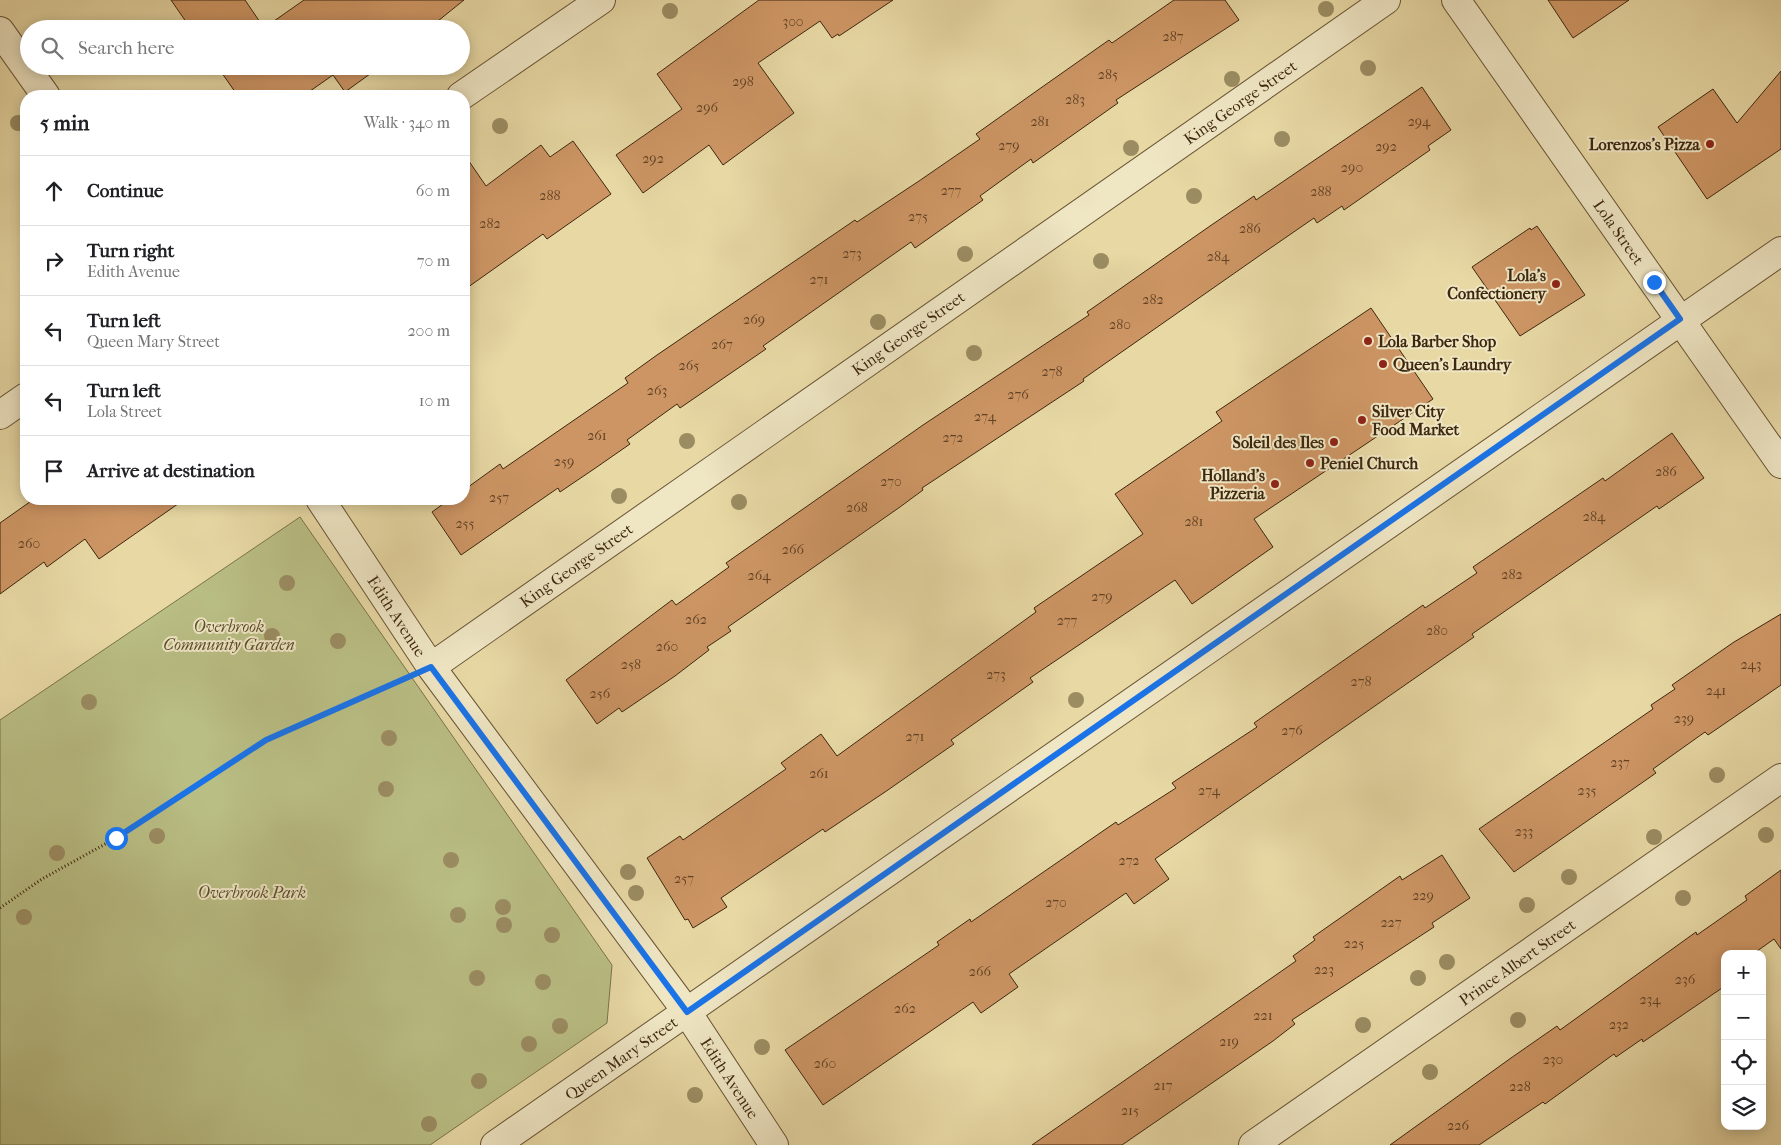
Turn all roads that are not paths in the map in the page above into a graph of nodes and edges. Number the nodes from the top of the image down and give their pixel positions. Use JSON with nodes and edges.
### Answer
{"nodes":[{"id":1,"x":601,"y":0,"type":"edge"},
{"id":2,"x":1386,"y":0,"type":"edge"},
{"id":3,"x":1456,"y":0,"type":"edge"},
{"id":4,"x":0,"y":31,"type":"edge"},
{"id":5,"x":20,"y":59,"type":"edge"},
{"id":6,"x":31,"y":75,"type":"edge"},
{"id":7,"x":42,"y":90,"type":"edge"},
{"id":8,"x":470,"y":90,"type":"edge"},
{"id":9,"x":1781,"y":251,"type":"edge"},
{"id":10,"x":1680,"y":319,"type":"junction"},
{"id":11,"x":20,"y":401,"type":"edge"},
{"id":12,"x":0,"y":415,"type":"edge"},
{"id":13,"x":1781,"y":464,"type":"edge"},
{"id":14,"x":324,"y":505,"type":"edge"},
{"id":15,"x":431,"y":667,"type":"junction"},
{"id":16,"x":1781,"y":778,"type":"edge"},
{"id":17,"x":687,"y":1012,"type":"junction"},
{"id":18,"x":496,"y":1145,"type":"edge"},
{"id":19,"x":774,"y":1145,"type":"edge"},
{"id":20,"x":1253,"y":1145,"type":"edge"}],
"edges":[{"from":1,"to":8,"type":"street"},
{"from":2,"to":15,"type":"street","name":"King George Street"},
{"from":3,"to":10,"type":"street","name":"Lola Street"},
{"from":4,"to":5,"type":"street"},
{"from":6,"to":7,"type":"street"},
{"from":9,"to":10,"type":"street","name":"Queen Mary Street"},
{"from":10,"to":13,"type":"street","name":"Lola Street"},
{"from":10,"to":17,"type":"street","name":"Queen Mary Street"},
{"from":11,"to":12,"type":"street"},
{"from":14,"to":15,"type":"street","name":"Edith Avenue"},
{"from":15,"to":17,"type":"street","name":"Edith Avenue"},
{"from":16,"to":20,"type":"street","name":"Prince Albert Street"},
{"from":17,"to":18,"type":"street","name":"Queen Mary Street"},
{"from":17,"to":19,"type":"street","name":"Edith Avenue"}]}
